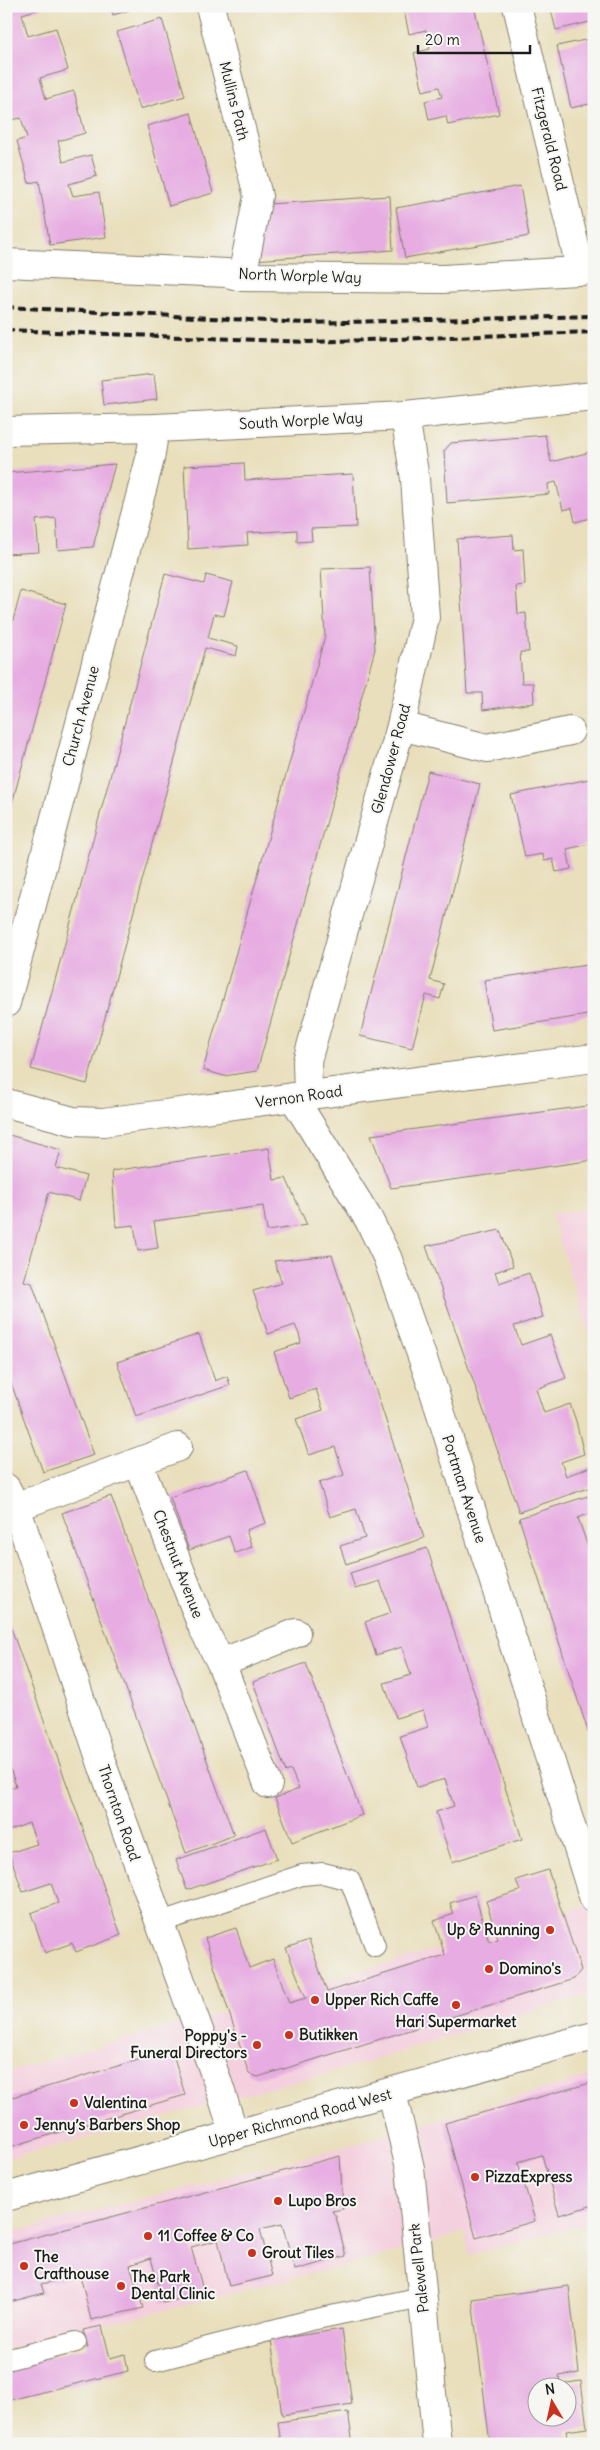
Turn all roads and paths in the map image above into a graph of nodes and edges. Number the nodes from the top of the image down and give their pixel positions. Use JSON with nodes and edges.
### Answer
{"nodes":[{"id":1,"x":210,"y":6,"type":"edge"},
{"id":2,"x":517,"y":6,"type":"edge"},
{"id":3,"x":6,"y":263,"type":"edge"},
{"id":4,"x":587,"y":271,"type":"edge"},
{"id":5,"x":242,"y":277,"type":"junction"},
{"id":6,"x":594,"y":396,"type":"edge"},
{"id":7,"x":405,"y":416,"type":"junction"},
{"id":8,"x":155,"y":428,"type":"junction"},
{"id":9,"x":6,"y":431,"type":"edge"},
{"id":10,"x":401,"y":726,"type":"junction"},
{"id":11,"x":570,"y":732,"type":"dead end"},
{"id":12,"x":6,"y":1004,"type":"edge"},
{"id":13,"x":594,"y":1058,"type":"edge"},
{"id":14,"x":301,"y":1096,"type":"junction"},
{"id":15,"x":6,"y":1103,"type":"edge"},
{"id":16,"x":178,"y":1448,"type":"dead end"},
{"id":17,"x":138,"y":1462,"type":"junction"},
{"id":18,"x":11,"y":1498,"type":"edge"},
{"id":19,"x":296,"y":1633,"type":"dead end"},
{"id":20,"x":221,"y":1663,"type":"junction"},
{"id":21,"x":268,"y":1784,"type":"dead end"},
{"id":22,"x":594,"y":1898,"type":"edge"},
{"id":23,"x":158,"y":1923,"type":"junction"},
{"id":24,"x":375,"y":1946,"type":"dead end"},
{"id":25,"x":594,"y":2036,"type":"edge"},
{"id":26,"x":392,"y":2093,"type":"junction"},
{"id":27,"x":235,"y":2136,"type":"junction"},
{"id":28,"x":6,"y":2197,"type":"edge"},
{"id":29,"x":422,"y":2296,"type":"junction"},
{"id":30,"x":76,"y":2342,"type":"dead end"},
{"id":31,"x":6,"y":2360,"type":"edge"},
{"id":32,"x":156,"y":2361,"type":"dead end"},
{"id":33,"x":437,"y":2444,"type":"edge"}],
"edges":[{"from":1,"to":5,"type":"main road","name":"Mullins Path"},
{"from":2,"to":4,"type":"main road","name":"Fitzgerald Road"},
{"from":3,"to":5,"type":"main road","name":"North Worple Way"},
{"from":4,"to":5,"type":"main road","name":"North Worple Way"},
{"from":6,"to":7,"type":"main road","name":"South Worple Way"},
{"from":7,"to":8,"type":"main road","name":"South Worple Way"},
{"from":7,"to":10,"type":"main road","name":"Glendower Road"},
{"from":8,"to":9,"type":"main road","name":"South Worple Way"},
{"from":8,"to":12,"type":"main road","name":"Church Avenue"},
{"from":10,"to":11,"type":"main road"},
{"from":10,"to":14,"type":"main road","name":"Glendower Road"},
{"from":13,"to":14,"type":"main road","name":"Vernon Road"},
{"from":14,"to":15,"type":"main road","name":"Vernon Road"},
{"from":14,"to":22,"type":"main road","name":"Portman Avenue"},
{"from":16,"to":17,"type":"main road"},
{"from":17,"to":18,"type":"main road"},
{"from":17,"to":20,"type":"main road","name":"Chestnut Avenue"},
{"from":18,"to":23,"type":"main road","name":"Thornton Road"},
{"from":19,"to":20,"type":"main road"},
{"from":20,"to":21,"type":"main road","name":"Chestnut Avenue"},
{"from":23,"to":24,"type":"lane"},
{"from":23,"to":27,"type":"main road","name":"Thornton Road"},
{"from":25,"to":26,"type":"main road","name":"Upper Richmond Road West"},
{"from":26,"to":27,"type":"main road","name":"Upper Richmond Road West"},
{"from":26,"to":29,"type":"main road","name":"Palewell Park"},
{"from":27,"to":28,"type":"main road","name":"Upper Richmond Road West"},
{"from":29,"to":32,"type":"lane"},
{"from":29,"to":33,"type":"main road","name":"Palewell Park"},
{"from":30,"to":31,"type":"lane"}]}
